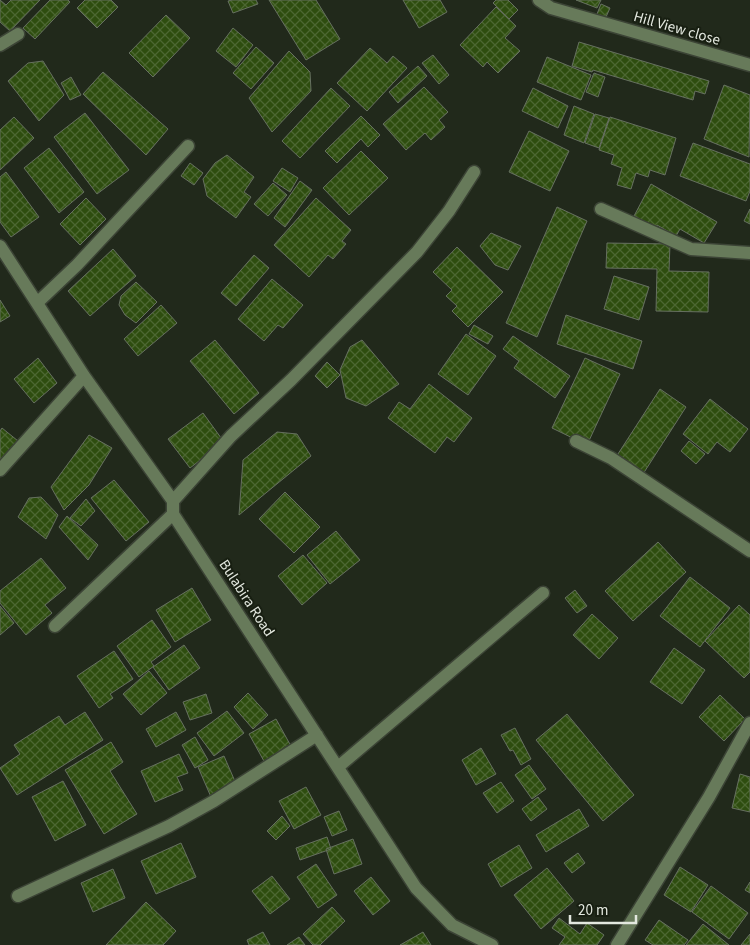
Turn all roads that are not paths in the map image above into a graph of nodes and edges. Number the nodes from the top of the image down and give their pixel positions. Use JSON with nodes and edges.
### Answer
{"nodes":[{"id":1,"x":539,"y":0,"type":"edge"},
{"id":2,"x":18,"y":34,"type":"dead end"},
{"id":3,"x":0,"y":45,"type":"edge"},
{"id":4,"x":750,"y":66,"type":"edge"},
{"id":5,"x":188,"y":146,"type":"dead end"},
{"id":6,"x":474,"y":172,"type":"dead end"},
{"id":7,"x":601,"y":209,"type":"dead end"},
{"id":8,"x":0,"y":246,"type":"edge"},
{"id":9,"x":750,"y":253,"type":"edge"},
{"id":10,"x":37,"y":303,"type":"junction"},
{"id":11,"x":84,"y":376,"type":"junction"},
{"id":12,"x":576,"y":441,"type":"dead end"},
{"id":13,"x":0,"y":470,"type":"edge"},
{"id":14,"x":173,"y":507,"type":"junction"},
{"id":15,"x":750,"y":551,"type":"edge"},
{"id":16,"x":543,"y":593,"type":"dead end"},
{"id":17,"x":55,"y":626,"type":"dead end"},
{"id":18,"x":750,"y":723,"type":"edge"},
{"id":19,"x":317,"y":735,"type":"junction"},
{"id":20,"x":338,"y":767,"type":"junction"},
{"id":21,"x":18,"y":896,"type":"dead end"},
{"id":22,"x":492,"y":945,"type":"edge"},
{"id":23,"x":617,"y":945,"type":"edge"}],
"edges":[{"from":1,"to":4,"type":"street","name":"Hill View close"},
{"from":2,"to":3,"type":"street"},
{"from":5,"to":10,"type":"street"},
{"from":6,"to":14,"type":"street"},
{"from":7,"to":9,"type":"street"},
{"from":8,"to":10,"type":"street","name":"Bulabira Road"},
{"from":10,"to":11,"type":"street","name":"Bulabira Road"},
{"from":11,"to":13,"type":"street"},
{"from":11,"to":14,"type":"street","name":"Bulabira Road"},
{"from":12,"to":15,"type":"street"},
{"from":14,"to":17,"type":"street"},
{"from":14,"to":19,"type":"street","name":"Bulabira Road"},
{"from":16,"to":20,"type":"street"},
{"from":18,"to":23,"type":"street"},
{"from":19,"to":20,"type":"street","name":"Bulabira Road"},
{"from":19,"to":21,"type":"street"},
{"from":20,"to":22,"type":"street","name":"Bulabira Road"}]}
